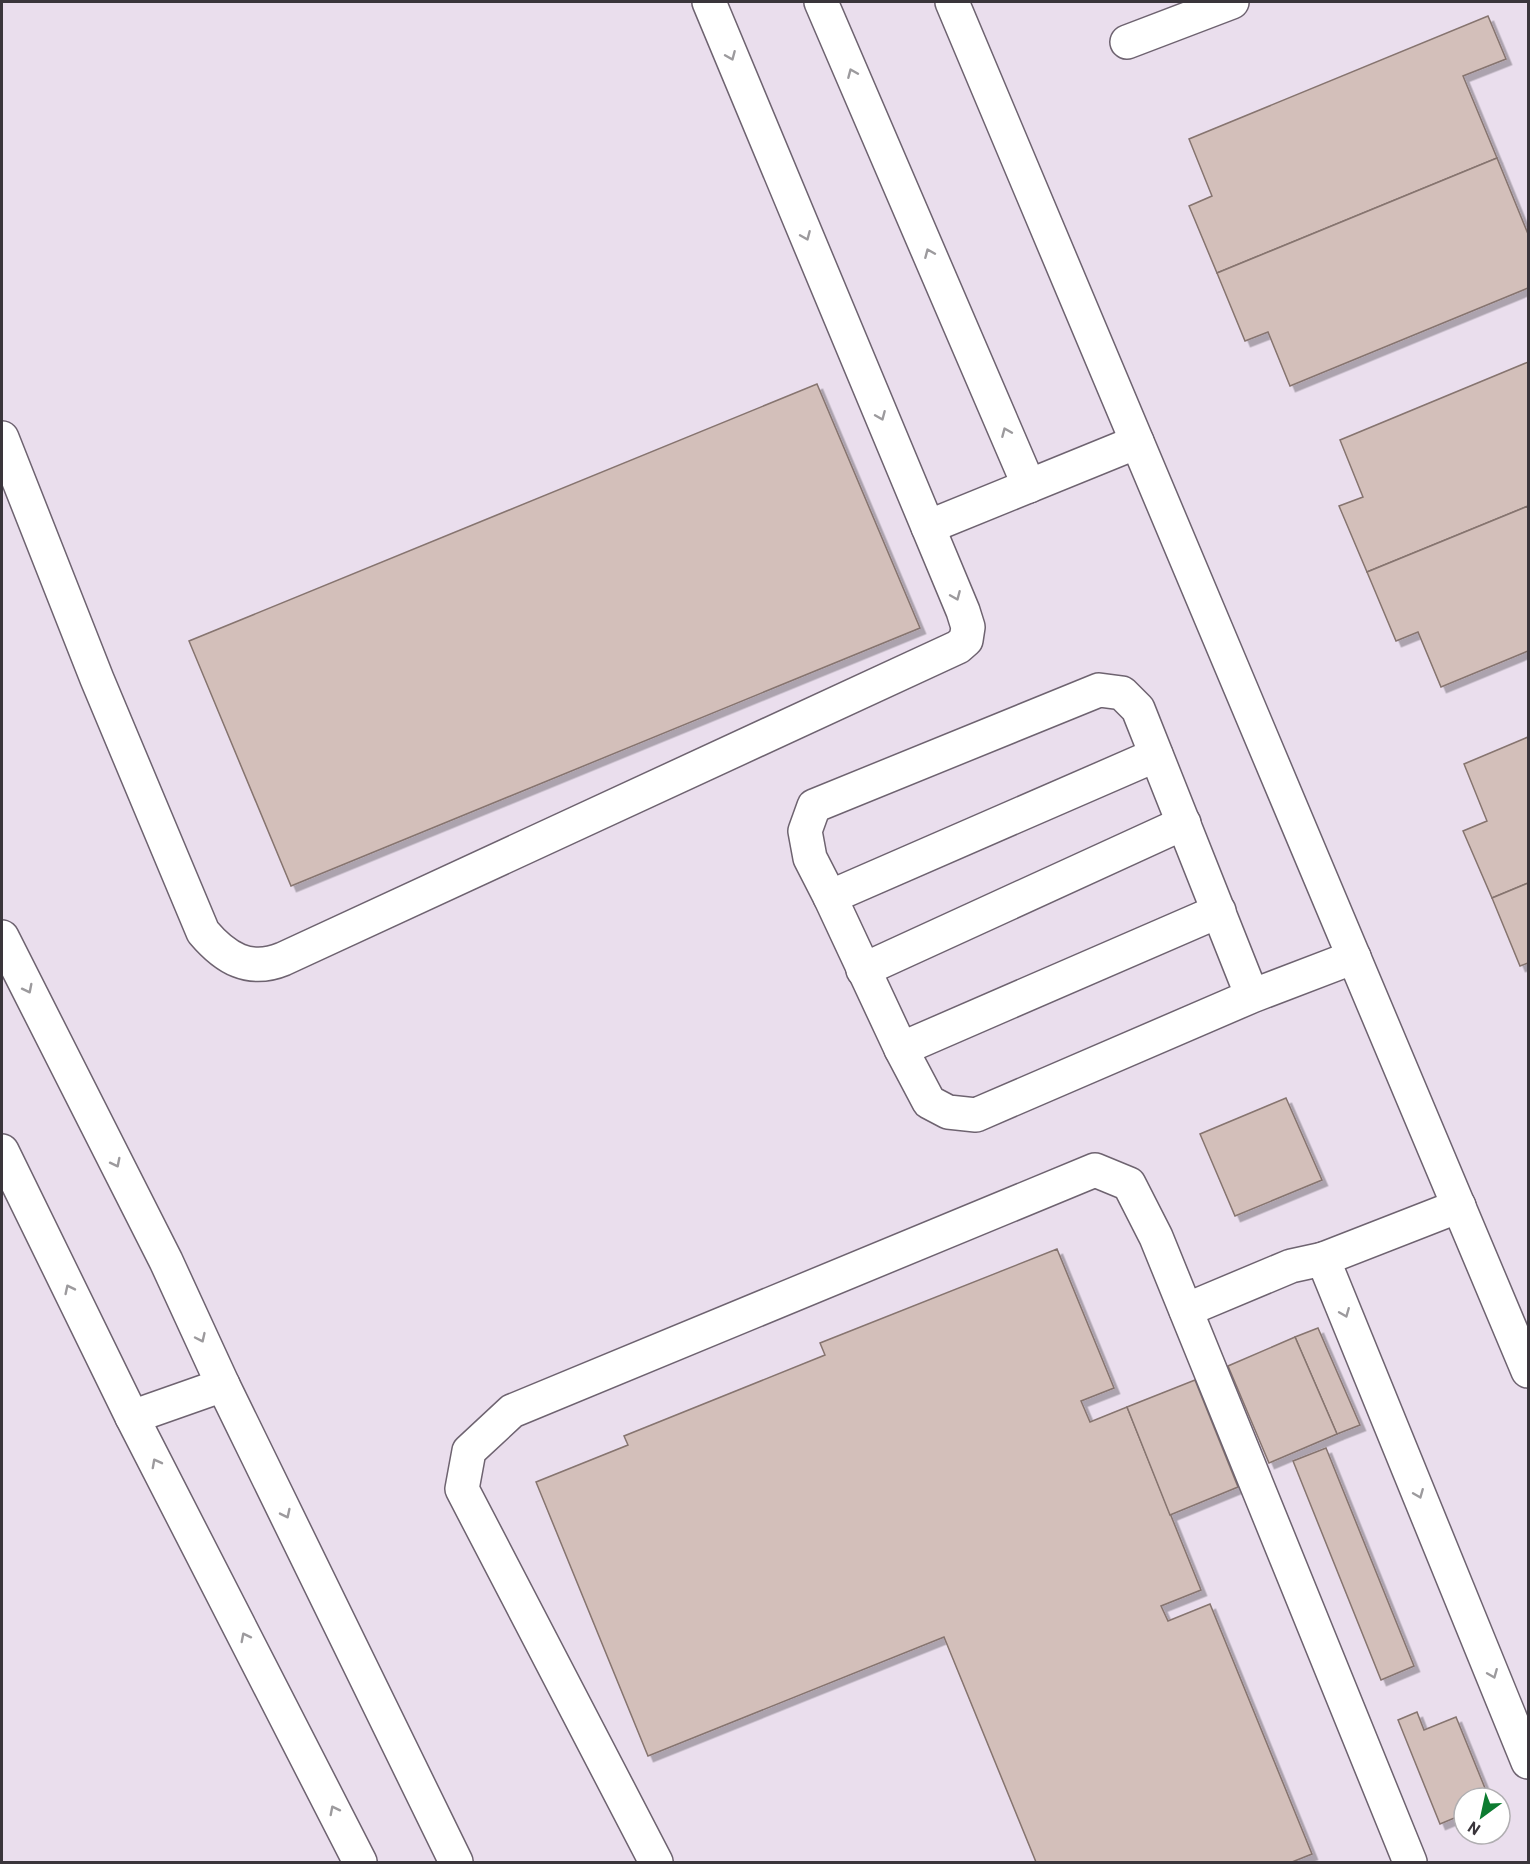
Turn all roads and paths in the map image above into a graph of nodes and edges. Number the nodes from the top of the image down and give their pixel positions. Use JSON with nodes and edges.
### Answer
{"nodes":[{"id":1,"x":709,"y":2,"type":"edge"},
{"id":2,"x":821,"y":2,"type":"edge"},
{"id":3,"x":952,"y":2,"type":"edge"},
{"id":4,"x":1232,"y":2,"type":"edge"},
{"id":5,"x":1127,"y":42,"type":"dead end"},
{"id":6,"x":2,"y":438,"type":"edge"},
{"id":7,"x":1137,"y":442,"type":"junction"},
{"id":8,"x":1029,"y":486,"type":"junction"},
{"id":9,"x":928,"y":527,"type":"junction"},
{"id":10,"x":1156,"y":755,"type":"junction"},
{"id":11,"x":1184,"y":823,"type":"junction"},
{"id":12,"x":830,"y":897,"type":"junction"},
{"id":13,"x":1219,"y":911,"type":"junction"},
{"id":14,"x":2,"y":937,"type":"edge"},
{"id":15,"x":1354,"y":957,"type":"junction"},
{"id":16,"x":863,"y":970,"type":"junction"},
{"id":17,"x":1252,"y":996,"type":"junction"},
{"id":18,"x":901,"y":1049,"type":"junction"},
{"id":19,"x":2,"y":1151,"type":"edge"},
{"id":20,"x":1459,"y":1206,"type":"junction"},
{"id":21,"x":1323,"y":1259,"type":"junction"},
{"id":22,"x":1186,"y":1311,"type":"junction"},
{"id":23,"x":1528,"y":1371,"type":"edge"},
{"id":24,"x":223,"y":1385,"type":"junction"},
{"id":25,"x":132,"y":1417,"type":"junction"},
{"id":26,"x":1528,"y":1762,"type":"edge"},
{"id":27,"x":360,"y":1863,"type":"edge"},
{"id":28,"x":456,"y":1863,"type":"edge"},
{"id":29,"x":656,"y":1863,"type":"edge"},
{"id":30,"x":1410,"y":1863,"type":"edge"}],
"edges":[{"from":1,"to":9,"type":"main road","one_way":true},
{"from":8,"to":2,"type":"main road","one_way":true},
{"from":3,"to":7,"type":"main road"},
{"from":4,"to":5,"type":"main road"},
{"from":9,"to":6,"type":"main road","one_way":true},
{"from":7,"to":8,"type":"main road"},
{"from":7,"to":15,"type":"main road"},
{"from":8,"to":9,"type":"main road"},
{"from":10,"to":11,"type":"main road"},
{"from":10,"to":12,"type":"main road"},
{"from":10,"to":12,"type":"main road"},
{"from":11,"to":13,"type":"main road"},
{"from":11,"to":16,"type":"main road"},
{"from":12,"to":16,"type":"main road"},
{"from":13,"to":17,"type":"main road"},
{"from":13,"to":18,"type":"main road"},
{"from":14,"to":24,"type":"main road","one_way":true},
{"from":15,"to":17,"type":"main road"},
{"from":15,"to":20,"type":"main road"},
{"from":16,"to":18,"type":"main road"},
{"from":17,"to":18,"type":"main road"},
{"from":25,"to":19,"type":"main road","one_way":true},
{"from":20,"to":21,"type":"main road"},
{"from":20,"to":23,"type":"main road"},
{"from":21,"to":22,"type":"main road"},
{"from":21,"to":26,"type":"main road","one_way":true},
{"from":22,"to":29,"type":"main road"},
{"from":22,"to":30,"type":"main road"},
{"from":24,"to":25,"type":"main road"},
{"from":24,"to":28,"type":"main road","one_way":true},
{"from":27,"to":25,"type":"main road","one_way":true}]}
